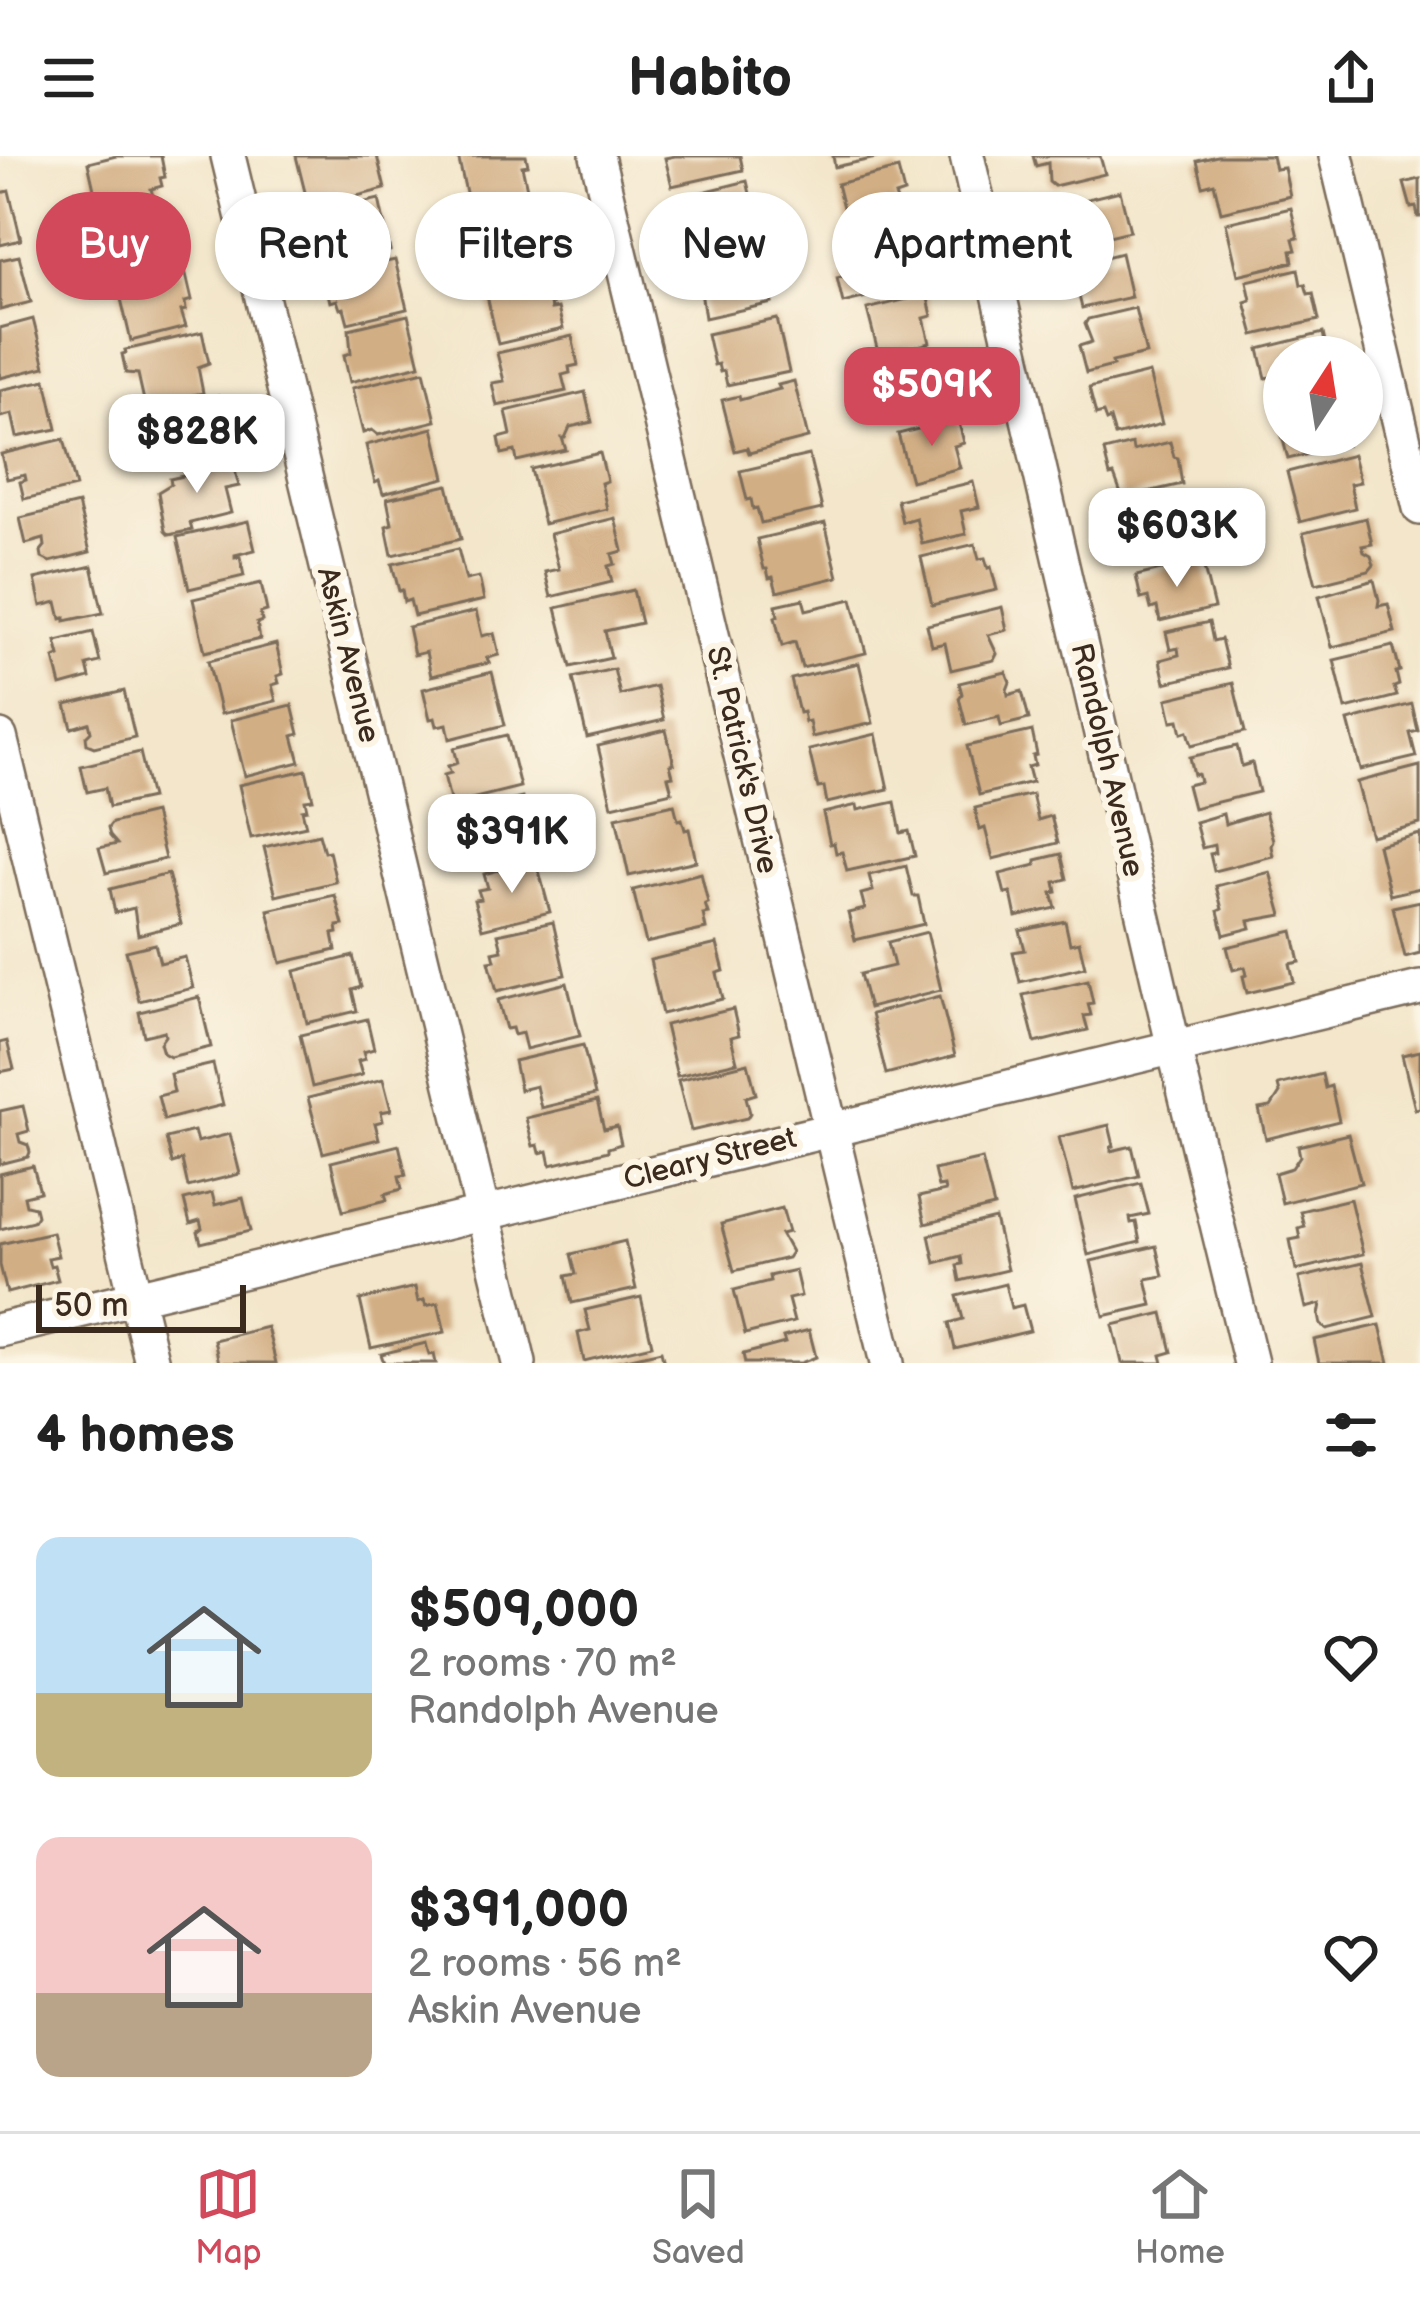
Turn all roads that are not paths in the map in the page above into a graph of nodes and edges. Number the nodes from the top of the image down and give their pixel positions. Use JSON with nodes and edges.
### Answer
{"nodes":[{"id":1,"x":228,"y":156,"type":"edge"},
{"id":2,"x":597,"y":156,"type":"edge"},
{"id":3,"x":967,"y":156,"type":"edge"},
{"id":4,"x":1336,"y":156,"type":"edge"},
{"id":5,"x":1420,"y":508,"type":"edge"},
{"id":6,"x":0,"y":737,"type":"edge"},
{"id":7,"x":1420,"y":988,"type":"edge"},
{"id":8,"x":1174,"y":1048,"type":"junction"},
{"id":9,"x":831,"y":1130,"type":"junction"},
{"id":10,"x":483,"y":1214,"type":"junction"},
{"id":11,"x":136,"y":1297,"type":"junction"},
{"id":12,"x":0,"y":1330,"type":"edge"},
{"id":13,"x":152,"y":1363,"type":"edge"},
{"id":14,"x":519,"y":1363,"type":"edge"},
{"id":15,"x":887,"y":1363,"type":"edge"},
{"id":16,"x":1251,"y":1363,"type":"edge"}],
"edges":[{"from":1,"to":10,"type":"street","name":"Askin Avenue"},
{"from":2,"to":9,"type":"street","name":"St. Patrick's Drive"},
{"from":3,"to":8,"type":"street","name":"Randolph Avenue"},
{"from":4,"to":5,"type":"street"},
{"from":6,"to":11,"type":"street"},
{"from":7,"to":8,"type":"street","name":"Cleary Street"},
{"from":8,"to":9,"type":"street","name":"Cleary Street"},
{"from":8,"to":16,"type":"street","name":"Randolph Avenue"},
{"from":9,"to":10,"type":"street","name":"Cleary Street"},
{"from":9,"to":15,"type":"street","name":"St. Patrick's Drive"},
{"from":10,"to":11,"type":"street","name":"Cleary Street"},
{"from":10,"to":14,"type":"street","name":"Askin Avenue"},
{"from":11,"to":12,"type":"street","name":"Cleary Street"},
{"from":11,"to":13,"type":"street"}]}
